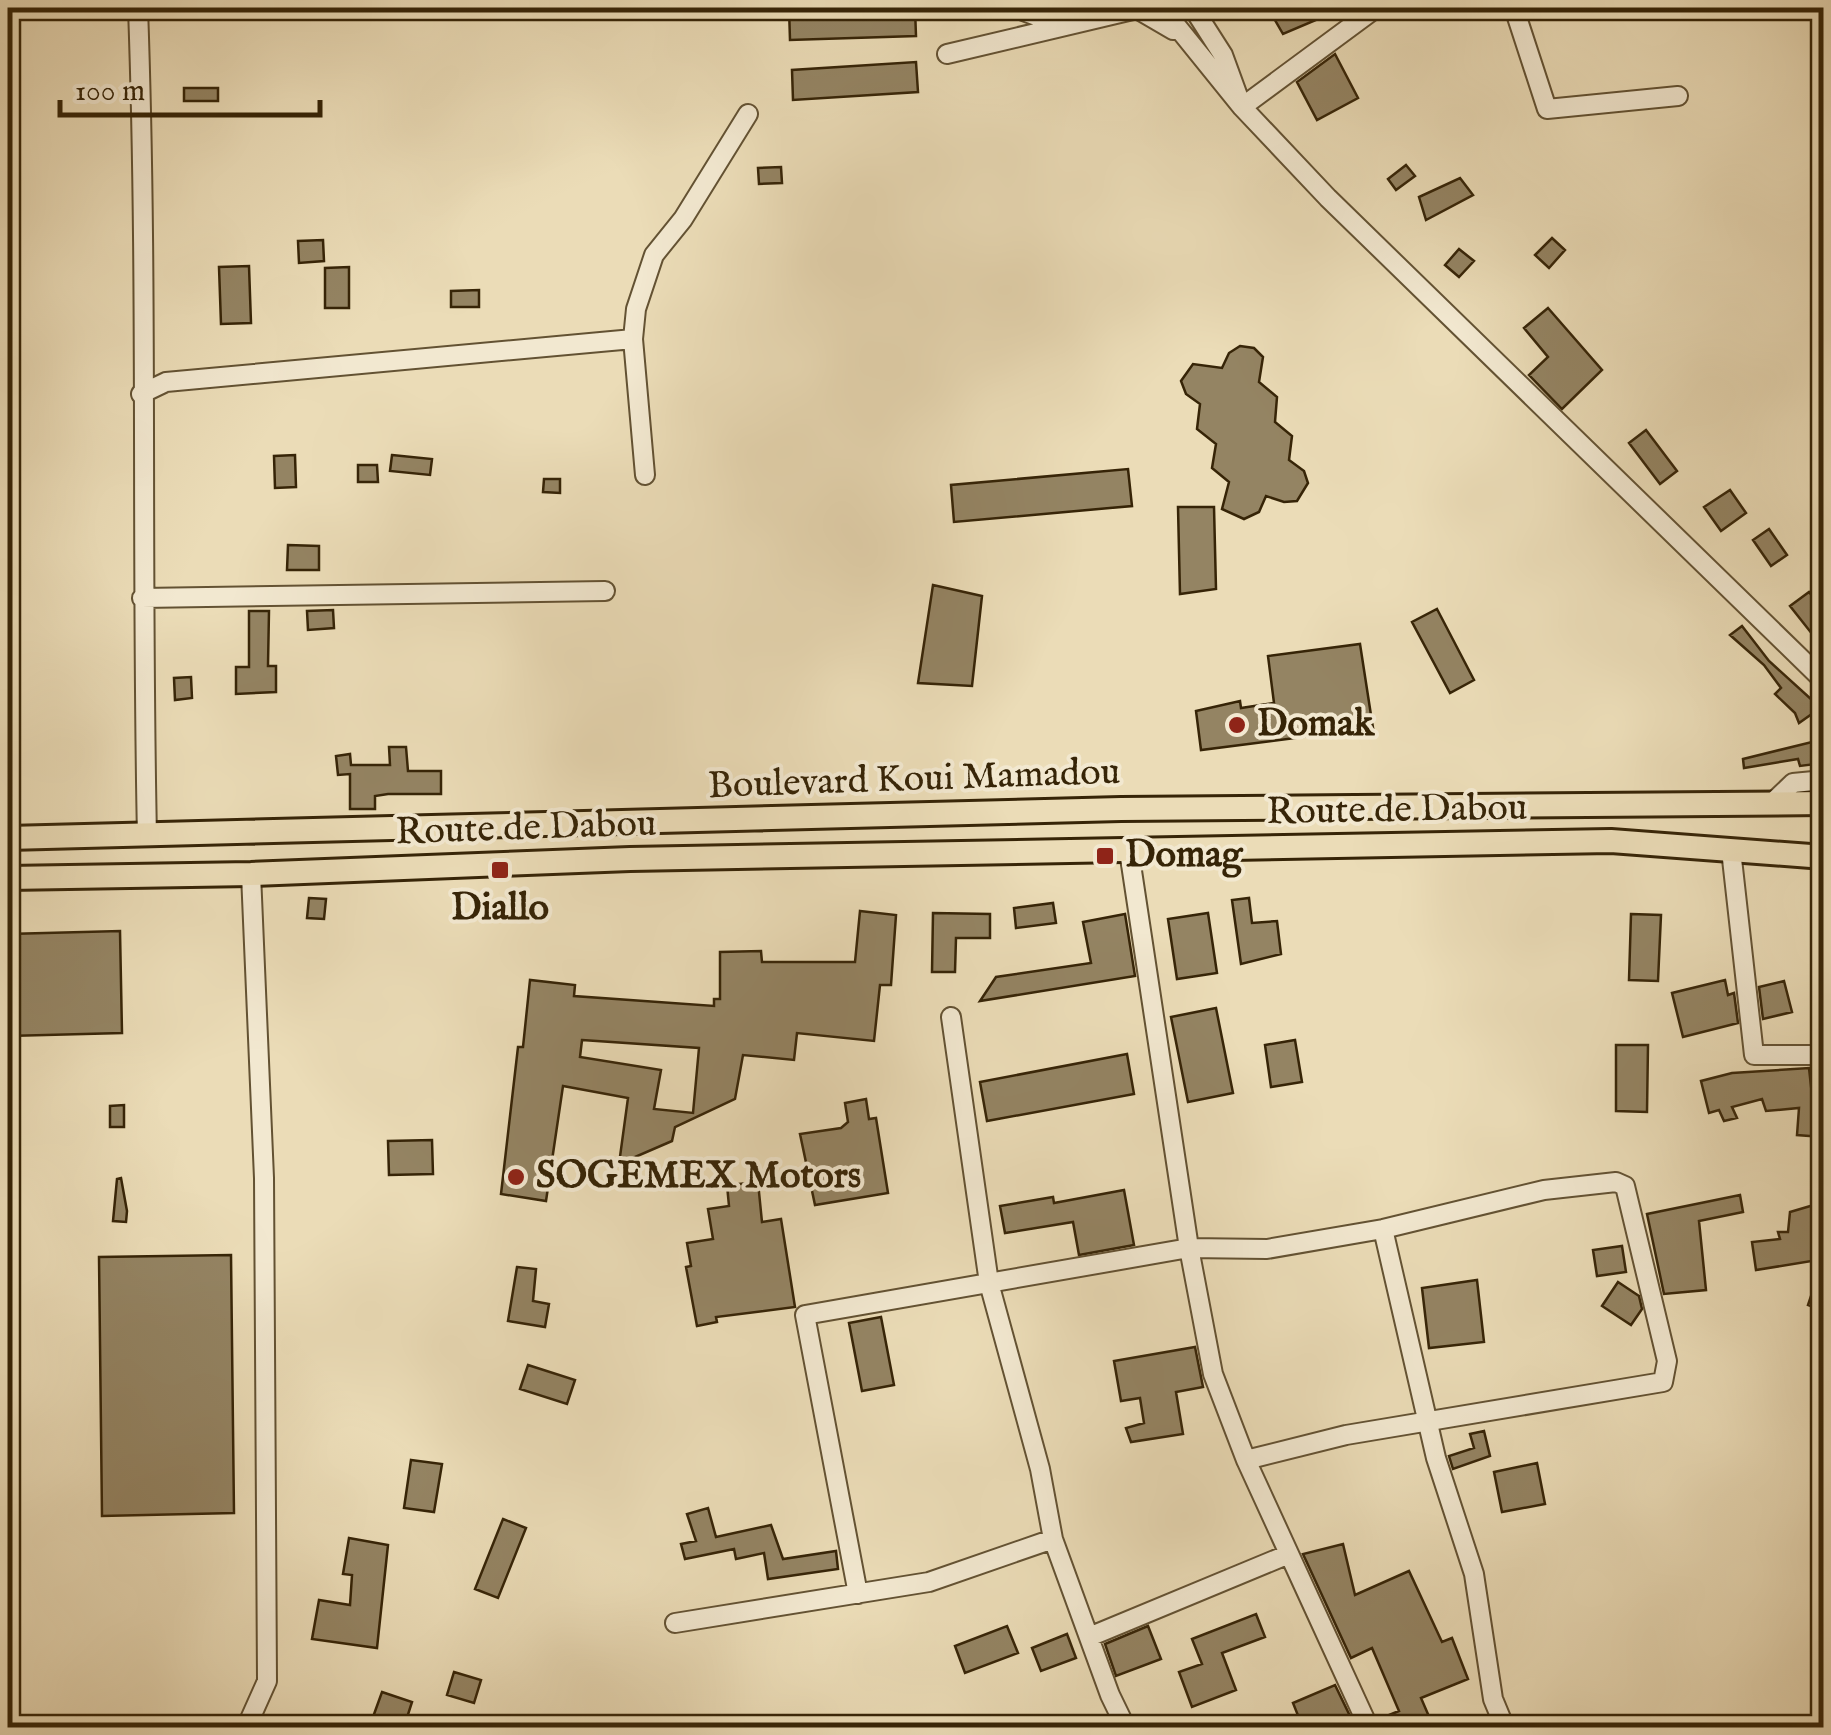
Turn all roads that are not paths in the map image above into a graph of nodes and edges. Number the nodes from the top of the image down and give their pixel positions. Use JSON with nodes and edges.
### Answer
{"nodes":[{"id":1,"x":138,"y":8,"type":"edge"},
{"id":2,"x":952,"y":8,"type":"edge"},
{"id":3,"x":1129,"y":8,"type":"edge"},
{"id":4,"x":1162,"y":8,"type":"edge"},
{"id":5,"x":1193,"y":8,"type":"edge"},
{"id":6,"x":1376,"y":8,"type":"edge"},
{"id":7,"x":1514,"y":8,"type":"edge"},
{"id":8,"x":1058,"y":24,"type":"junction"},
{"id":9,"x":1182,"y":35,"type":"junction"},
{"id":10,"x":946,"y":54,"type":"dead end"},
{"id":11,"x":1678,"y":96,"type":"dead end"},
{"id":12,"x":1242,"y":107,"type":"junction"},
{"id":13,"x":748,"y":114,"type":"dead end"},
{"id":14,"x":633,"y":339,"type":"junction"},
{"id":15,"x":141,"y":394,"type":"junction"},
{"id":16,"x":646,"y":475,"type":"dead end"},
{"id":17,"x":605,"y":591,"type":"dead end"},
{"id":18,"x":142,"y":598,"type":"junction"},
{"id":19,"x":1824,"y":681,"type":"edge"},
{"id":20,"x":1824,"y":780,"type":"edge"},
{"id":21,"x":1824,"y":803,"type":"edge"},
{"id":22,"x":1770,"y":804,"type":"junction"},
{"id":23,"x":147,"y":836,"type":"junction"},
{"id":24,"x":8,"y":838,"type":"edge"},
{"id":25,"x":1731,"y":850,"type":"junction"},
{"id":26,"x":1129,"y":851,"type":"junction"},
{"id":27,"x":1824,"y":857,"type":"edge"},
{"id":28,"x":251,"y":874,"type":"junction"},
{"id":29,"x":8,"y":878,"type":"edge"},
{"id":30,"x":951,"y":1017,"type":"dead end"},
{"id":31,"x":1824,"y":1054,"type":"edge"},
{"id":32,"x":1383,"y":1229,"type":"junction"},
{"id":33,"x":1189,"y":1248,"type":"junction"},
{"id":34,"x":990,"y":1283,"type":"junction"},
{"id":35,"x":1430,"y":1420,"type":"junction"},
{"id":36,"x":1246,"y":1460,"type":"junction"},
{"id":37,"x":1053,"y":1539,"type":"junction"},
{"id":38,"x":1289,"y":1554,"type":"junction"},
{"id":39,"x":858,"y":1594,"type":"junction"},
{"id":40,"x":675,"y":1624,"type":"dead end"},
{"id":41,"x":1089,"y":1637,"type":"junction"},
{"id":42,"x":246,"y":1728,"type":"edge"},
{"id":43,"x":1126,"y":1728,"type":"edge"},
{"id":44,"x":1369,"y":1728,"type":"edge"},
{"id":45,"x":1504,"y":1728,"type":"edge"}],
"edges":[{"from":1,"to":15,"type":"street"},
{"from":2,"to":8,"type":"street"},
{"from":3,"to":8,"type":"street"},
{"from":3,"to":9,"type":"street"},
{"from":4,"to":9,"type":"street"},
{"from":5,"to":12,"type":"street"},
{"from":6,"to":12,"type":"street"},
{"from":7,"to":11,"type":"street"},
{"from":8,"to":10,"type":"street"},
{"from":9,"to":12,"type":"street"},
{"from":12,"to":19,"type":"street"},
{"from":13,"to":14,"type":"street"},
{"from":14,"to":15,"type":"street"},
{"from":14,"to":16,"type":"street"},
{"from":15,"to":18,"type":"street"},
{"from":17,"to":18,"type":"street"},
{"from":18,"to":23,"type":"street"},
{"from":20,"to":22,"type":"street"},
{"from":21,"to":22,"type":"main road","name":"Boulevard Koui Mamadou"},
{"from":22,"to":23,"type":"main road","name":"Boulevard Koui Mamadou"},
{"from":23,"to":24,"type":"main road","name":"Boulevard Koui Mamadou"},
{"from":25,"to":26,"type":"main road","name":"Route de Dabou"},
{"from":25,"to":27,"type":"main road","name":"Route de Dabou"},
{"from":25,"to":31,"type":"street"},
{"from":26,"to":28,"type":"main road","name":"Route de Dabou"},
{"from":26,"to":33,"type":"street"},
{"from":28,"to":29,"type":"main road"},
{"from":28,"to":42,"type":"street"},
{"from":30,"to":34,"type":"street"},
{"from":32,"to":33,"type":"street"},
{"from":32,"to":35,"type":"street"},
{"from":32,"to":35,"type":"street"},
{"from":33,"to":34,"type":"street"},
{"from":33,"to":36,"type":"street"},
{"from":34,"to":37,"type":"street"},
{"from":34,"to":39,"type":"street"},
{"from":35,"to":36,"type":"street"},
{"from":35,"to":45,"type":"street"},
{"from":36,"to":38,"type":"street"},
{"from":37,"to":39,"type":"street"},
{"from":37,"to":41,"type":"street"},
{"from":38,"to":41,"type":"street"},
{"from":38,"to":44,"type":"street"},
{"from":39,"to":40,"type":"street"},
{"from":41,"to":43,"type":"street"}]}
